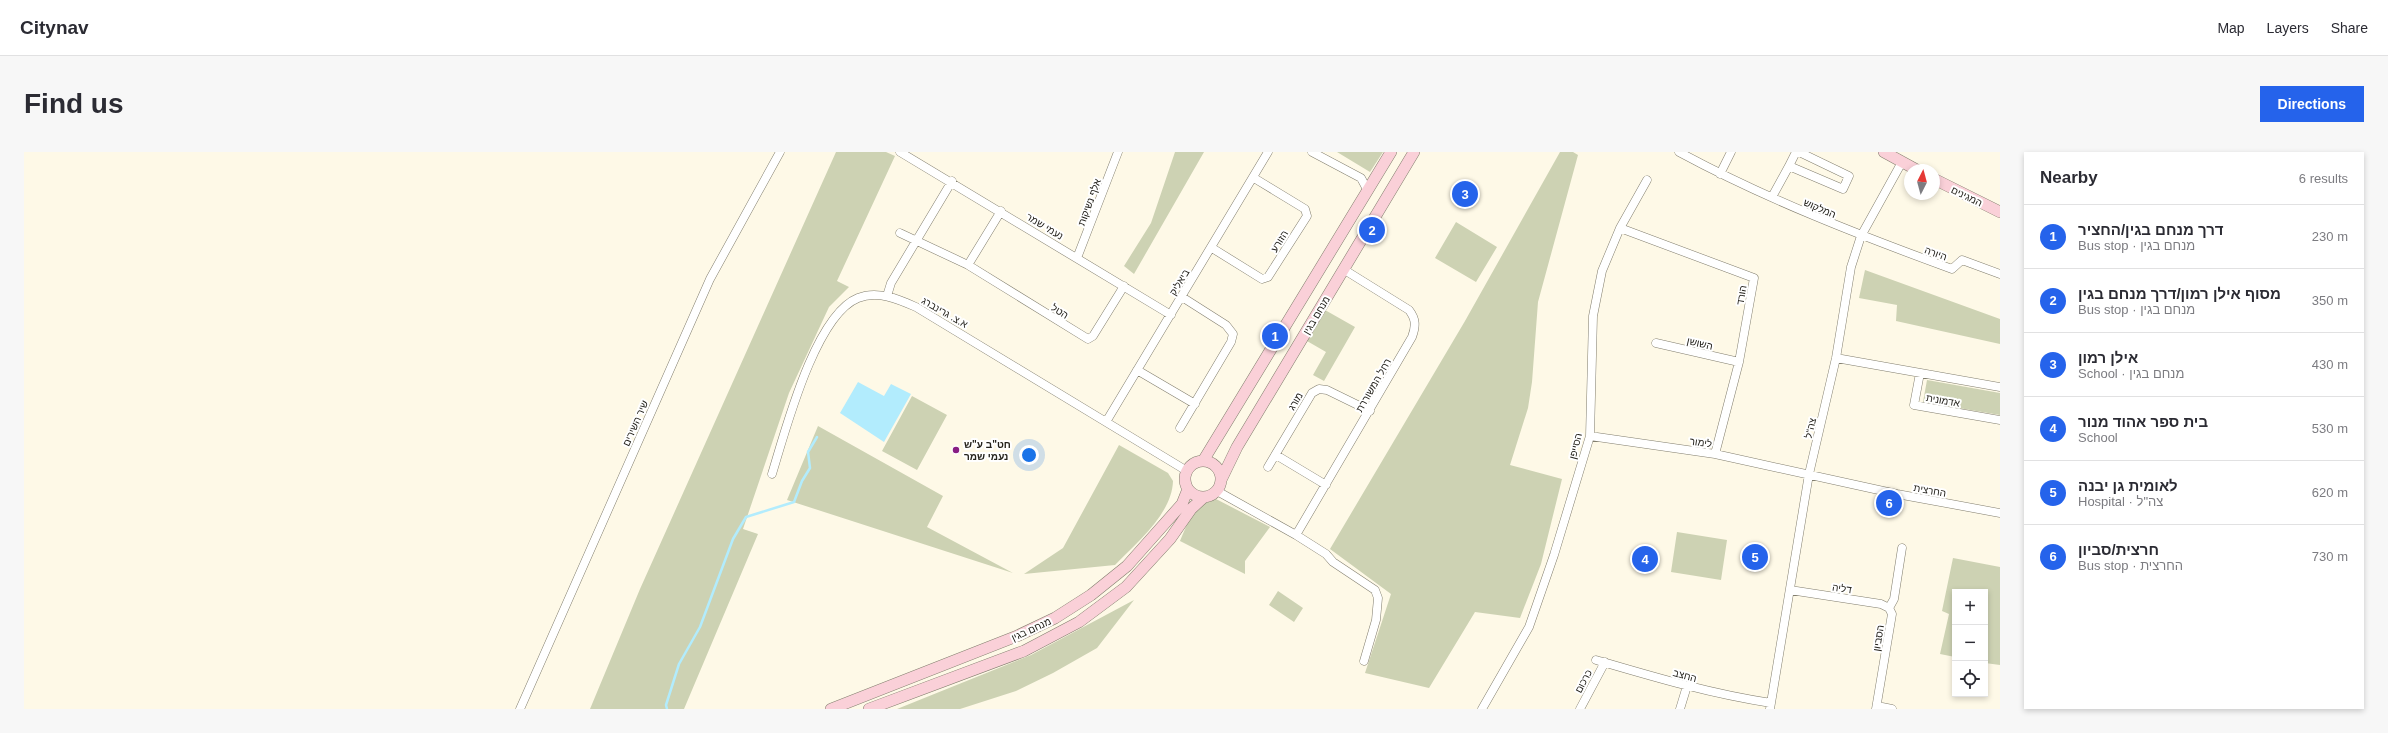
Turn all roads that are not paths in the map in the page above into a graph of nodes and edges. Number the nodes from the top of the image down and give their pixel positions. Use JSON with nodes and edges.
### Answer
{"nodes":[{"id":1,"x":780,"y":152,"type":"edge"},
{"id":2,"x":900,"y":152,"type":"edge"},
{"id":3,"x":1118,"y":152,"type":"edge"},
{"id":4,"x":1268,"y":152,"type":"edge"},
{"id":5,"x":1312,"y":152,"type":"edge"},
{"id":6,"x":1391,"y":152,"type":"edge"},
{"id":7,"x":1414,"y":152,"type":"edge"},
{"id":8,"x":1678,"y":152,"type":"edge"},
{"id":9,"x":1732,"y":152,"type":"edge"},
{"id":10,"x":1797,"y":152,"type":"edge"},
{"id":11,"x":1884,"y":152,"type":"edge"},
{"id":12,"x":909,"y":154,"type":"edge"},
{"id":13,"x":1902,"y":162,"type":"junction"},
{"id":14,"x":1906,"y":164,"type":"edge"},
{"id":15,"x":1789,"y":166,"type":"junction"},
{"id":16,"x":1720,"y":174,"type":"junction"},
{"id":17,"x":1376,"y":177,"type":"junction"},
{"id":18,"x":1254,"y":178,"type":"junction"},
{"id":19,"x":1360,"y":178,"type":"junction"},
{"id":20,"x":1647,"y":180,"type":"dead end"},
{"id":21,"x":952,"y":181,"type":"junction"},
{"id":22,"x":1940,"y":182,"type":"edge"},
{"id":23,"x":1368,"y":190,"type":"junction"},
{"id":24,"x":1772,"y":197,"type":"junction"},
{"id":25,"x":1001,"y":211,"type":"junction"},
{"id":26,"x":2000,"y":212,"type":"edge"},
{"id":27,"x":1620,"y":228,"type":"junction"},
{"id":28,"x":900,"y":233,"type":"dead end"},
{"id":29,"x":1861,"y":236,"type":"junction"},
{"id":30,"x":916,"y":241,"type":"junction"},
{"id":31,"x":1212,"y":248,"type":"junction"},
{"id":32,"x":1078,"y":258,"type":"junction"},
{"id":33,"x":968,"y":265,"type":"junction"},
{"id":34,"x":1343,"y":269,"type":"junction"},
{"id":35,"x":2000,"y":274,"type":"edge"},
{"id":36,"x":1124,"y":286,"type":"junction"},
{"id":37,"x":887,"y":296,"type":"junction"},
{"id":38,"x":1182,"y":297,"type":"junction"},
{"id":39,"x":1171,"y":315,"type":"junction"},
{"id":40,"x":1656,"y":343,"type":"dead end"},
{"id":41,"x":1836,"y":358,"type":"junction"},
{"id":42,"x":1739,"y":362,"type":"junction"},
{"id":43,"x":1138,"y":370,"type":"junction"},
{"id":44,"x":1920,"y":373,"type":"junction"},
{"id":45,"x":2000,"y":387,"type":"edge"},
{"id":46,"x":1195,"y":404,"type":"junction"},
{"id":47,"x":1370,"y":412,"type":"junction"},
{"id":48,"x":2000,"y":420,"type":"edge"},
{"id":49,"x":1106,"y":422,"type":"junction"},
{"id":50,"x":1180,"y":428,"type":"dead end"},
{"id":51,"x":1590,"y":436,"type":"junction"},
{"id":52,"x":1715,"y":454,"type":"junction"},
{"id":53,"x":1276,"y":455,"type":"junction"},
{"id":54,"x":1203,"y":461,"type":"junction"},
{"id":55,"x":1268,"y":467,"type":"dead end"},
{"id":56,"x":1187,"y":471,"type":"junction"},
{"id":57,"x":772,"y":474,"type":"dead end"},
{"id":58,"x":1809,"y":474,"type":"junction"},
{"id":59,"x":1221,"y":480,"type":"junction"},
{"id":60,"x":1326,"y":485,"type":"junction"},
{"id":61,"x":1188,"y":489,"type":"junction"},
{"id":62,"x":1217,"y":491,"type":"junction"},
{"id":63,"x":1204,"y":497,"type":"junction"},
{"id":64,"x":2000,"y":513,"type":"edge"},
{"id":65,"x":1296,"y":534,"type":"junction"},
{"id":66,"x":1902,"y":548,"type":"dead end"},
{"id":67,"x":1790,"y":590,"type":"junction"},
{"id":68,"x":1889,"y":608,"type":"junction"},
{"id":69,"x":1596,"y":660,"type":"dead end"},
{"id":70,"x":1364,"y":661,"type":"dead end"},
{"id":71,"x":1605,"y":662,"type":"junction"},
{"id":72,"x":1687,"y":686,"type":"junction"},
{"id":73,"x":1771,"y":706,"type":"edge"},
{"id":74,"x":1876,"y":708,"type":"edge"},
{"id":75,"x":520,"y":709,"type":"edge"},
{"id":76,"x":831,"y":709,"type":"edge"},
{"id":77,"x":869,"y":709,"type":"edge"},
{"id":78,"x":1482,"y":709,"type":"edge"},
{"id":79,"x":1580,"y":709,"type":"edge"},
{"id":80,"x":1680,"y":709,"type":"edge"},
{"id":81,"x":1892,"y":709,"type":"edge"}],
"edges":[{"from":1,"to":75,"type":"street","name":"שיר השירים"},
{"from":2,"to":12,"type":"street","name":"נעמי שמר"},
{"from":3,"to":32,"type":"street","name":"אלף נשיקות"},
{"from":4,"to":18,"type":"street","name":"ביאליק"},
{"from":5,"to":19,"type":"street"},
{"from":6,"to":17,"type":"main road","name":"מנחם בגין"},
{"from":7,"to":34,"type":"main road","name":"מנחם בגין"},
{"from":8,"to":16,"type":"street","name":"המלקוש"},
{"from":9,"to":16,"type":"street"},
{"from":10,"to":15,"type":"street"},
{"from":10,"to":15,"type":"street"},
{"from":11,"to":13,"type":"main road"},
{"from":12,"to":21,"type":"street","name":"נעמי שמר"},
{"from":13,"to":14,"type":"main road"},
{"from":13,"to":29,"type":"street","name":"צה\"ל"},
{"from":15,"to":24,"type":"street"},
{"from":16,"to":24,"type":"street","name":"המלקוש"},
{"from":17,"to":19,"type":"street"},
{"from":17,"to":23,"type":"main road","name":"מנחם בגין"},
{"from":18,"to":31,"type":"street","name":"ביאליק"},
{"from":18,"to":31,"type":"street","name":"הזורע"},
{"from":19,"to":23,"type":"street"},
{"from":20,"to":27,"type":"street","name":"הסייפן"},
{"from":21,"to":25,"type":"street","name":"נעמי שמר"},
{"from":21,"to":30,"type":"street"},
{"from":22,"to":26,"type":"main road","name":"המגינים"},
{"from":23,"to":54,"type":"main road","name":"מנחם בגין"},
{"from":24,"to":29,"type":"street","name":"המלקוש"},
{"from":25,"to":32,"type":"street","name":"נעמי שמר"},
{"from":25,"to":33,"type":"street"},
{"from":27,"to":42,"type":"street","name":"הורד"},
{"from":27,"to":51,"type":"street","name":"הסייפן"},
{"from":28,"to":30,"type":"street","name":"הטל"},
{"from":29,"to":35,"type":"street","name":"היורה"},
{"from":29,"to":41,"type":"street","name":"צה\"ל"},
{"from":30,"to":33,"type":"street","name":"הטל"},
{"from":30,"to":37,"type":"street"},
{"from":31,"to":38,"type":"street","name":"ביאליק"},
{"from":32,"to":36,"type":"street","name":"נעמי שמר"},
{"from":33,"to":36,"type":"street","name":"הטל"},
{"from":34,"to":47,"type":"street","name":"רחל המשוררת"},
{"from":34,"to":59,"type":"main road","name":"מנחם בגין"},
{"from":36,"to":39,"type":"street","name":"נעמי שמר"},
{"from":37,"to":49,"type":"street","name":"א.צ. גרינברג"},
{"from":37,"to":57,"type":"street","name":"א.צ. גרינברג"},
{"from":38,"to":39,"type":"street","name":"ביאליק"},
{"from":38,"to":46,"type":"street"},
{"from":39,"to":43,"type":"street","name":"ביאליק"},
{"from":40,"to":42,"type":"street","name":"השושן"},
{"from":41,"to":44,"type":"street"},
{"from":41,"to":58,"type":"street","name":"צה\"ל"},
{"from":42,"to":52,"type":"street","name":"הורד"},
{"from":43,"to":46,"type":"street"},
{"from":43,"to":49,"type":"street","name":"ביאליק"},
{"from":44,"to":45,"type":"street"},
{"from":44,"to":48,"type":"street","name":"אדמונית"},
{"from":46,"to":50,"type":"street"},
{"from":47,"to":53,"type":"street","name":"מורג"},
{"from":47,"to":60,"type":"street","name":"רחל המשוררת"},
{"from":49,"to":56,"type":"street","name":"א.צ. גרינברג"},
{"from":51,"to":52,"type":"street","name":"לימור"},
{"from":51,"to":78,"type":"street","name":"הסייפן"},
{"from":52,"to":58,"type":"street","name":"לימור"},
{"from":53,"to":55,"type":"street","name":"מורג"},
{"from":53,"to":60,"type":"street"},
{"from":54,"to":56,"type":"main road"},
{"from":54,"to":59,"type":"main road"},
{"from":56,"to":61,"type":"main road"},
{"from":58,"to":64,"type":"street","name":"החרצית"},
{"from":58,"to":67,"type":"street","name":"צה\"ל"},
{"from":59,"to":62,"type":"main road"},
{"from":60,"to":65,"type":"street","name":"רחל המשוררת"},
{"from":61,"to":63,"type":"main road"},
{"from":61,"to":76,"type":"main road","name":"מנחם בגין"},
{"from":62,"to":63,"type":"main road"},
{"from":62,"to":65,"type":"street"},
{"from":63,"to":77,"type":"main road","name":"מנחם בגין"},
{"from":65,"to":70,"type":"street"},
{"from":66,"to":68,"type":"street","name":"הסביון"},
{"from":67,"to":68,"type":"street","name":"דליה"},
{"from":67,"to":73,"type":"street","name":"צה\"ל"},
{"from":68,"to":74,"type":"street","name":"הסביון"},
{"from":69,"to":71,"type":"street","name":"החצב"},
{"from":71,"to":72,"type":"street","name":"החצב"},
{"from":71,"to":79,"type":"street","name":"כרכום"},
{"from":72,"to":73,"type":"street","name":"החצב"},
{"from":72,"to":80,"type":"street"},
{"from":74,"to":81,"type":"street"}]}
